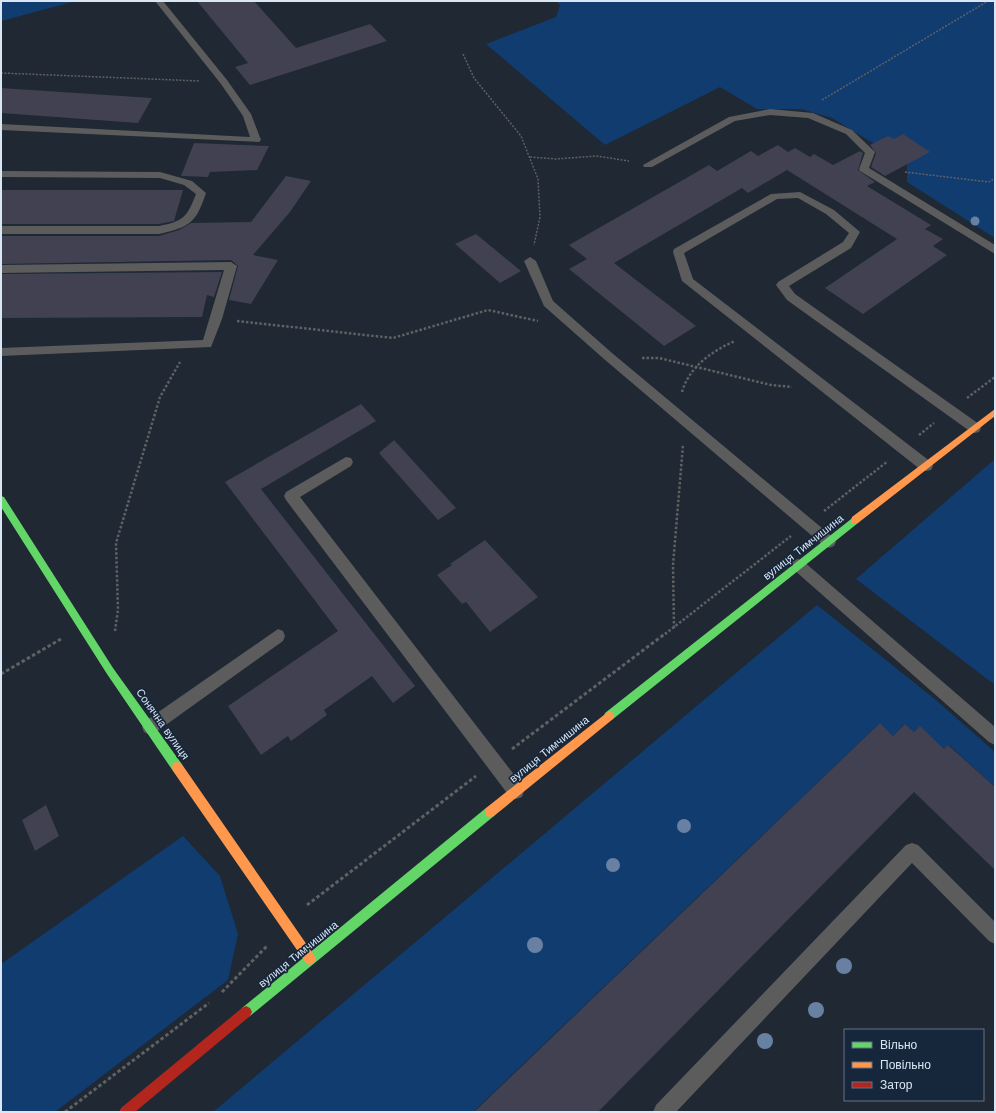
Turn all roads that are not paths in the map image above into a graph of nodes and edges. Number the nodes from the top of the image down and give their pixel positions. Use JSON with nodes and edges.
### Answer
{"nodes":[{"id":1,"x":159,"y":1,"type":"edge"},
{"id":2,"x":1,"y":127,"type":"edge"},
{"id":3,"x":648,"y":165,"type":"road end"},
{"id":4,"x":1,"y":174,"type":"edge"},
{"id":5,"x":1,"y":230,"type":"edge"},
{"id":6,"x":995,"y":250,"type":"edge"},
{"id":7,"x":530,"y":261,"type":"road end"},
{"id":8,"x":1,"y":269,"type":"edge"},
{"id":9,"x":1,"y":352,"type":"edge"},
{"id":10,"x":995,"y":412,"type":"edge"},
{"id":11,"x":974,"y":428,"type":"junction"},
{"id":12,"x":346,"y":462,"type":"dead end"},
{"id":13,"x":926,"y":466,"type":"junction"},
{"id":14,"x":1,"y":500,"type":"edge"},
{"id":15,"x":829,"y":542,"type":"junction"},
{"id":16,"x":798,"y":565,"type":"junction"},
{"id":17,"x":278,"y":636,"type":"dead end"},
{"id":18,"x":150,"y":727,"type":"junction"},
{"id":19,"x":995,"y":737,"type":"edge"},
{"id":20,"x":516,"y":791,"type":"junction"},
{"id":21,"x":995,"y":935,"type":"edge"},
{"id":22,"x":310,"y":959,"type":"junction"},
{"id":23,"x":125,"y":1112,"type":"edge"},
{"id":24,"x":663,"y":1112,"type":"edge"}],
"edges":[{"from":1,"to":2,"type":"lane"},
{"from":3,"to":6,"type":"lane"},
{"from":4,"to":5,"type":"lane"},
{"from":7,"to":15,"type":"lane"},
{"from":8,"to":9,"type":"lane"},
{"from":10,"to":11,"type":"street","name":"вулиця Тимчишина"},
{"from":11,"to":13,"type":"street","name":"вулиця Тимчишина"},
{"from":11,"to":13,"type":"lane"},
{"from":12,"to":20,"type":"lane"},
{"from":13,"to":15,"type":"street","name":"вулиця Тимчишина"},
{"from":14,"to":18,"type":"street","name":"Сонячна вулиця"},
{"from":15,"to":16,"type":"street","name":"вулиця Тимчишина"},
{"from":16,"to":19,"type":"lane"},
{"from":16,"to":20,"type":"street","name":"вулиця Тимчишина"},
{"from":17,"to":18,"type":"lane"},
{"from":18,"to":22,"type":"street","name":"Сонячна вулиця"},
{"from":20,"to":22,"type":"street","name":"вулиця Тимчишина"},
{"from":21,"to":24,"type":"lane"},
{"from":22,"to":23,"type":"street","name":"вулиця Тимчишина"}]}
